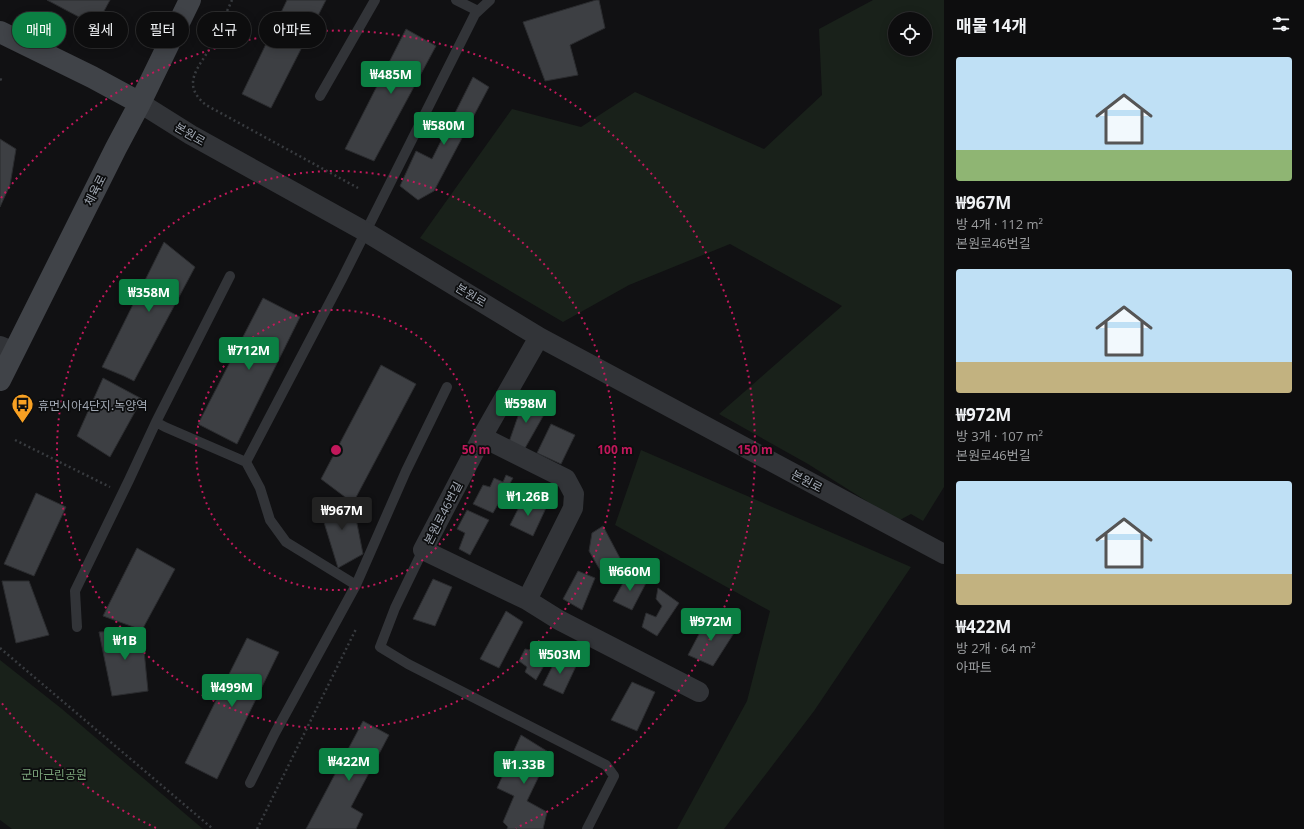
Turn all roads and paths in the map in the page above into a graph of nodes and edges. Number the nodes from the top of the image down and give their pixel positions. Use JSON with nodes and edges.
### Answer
{"nodes":[{"id":1,"x":190,"y":0,"type":"edge"},
{"id":2,"x":232,"y":0,"type":"edge"},
{"id":3,"x":375,"y":0,"type":"edge"},
{"id":4,"x":456,"y":0,"type":"edge"},
{"id":5,"x":490,"y":0,"type":"edge"},
{"id":6,"x":478,"y":11,"type":"junction"},
{"id":7,"x":0,"y":32,"type":"edge"},
{"id":8,"x":0,"y":79,"type":"edge"},
{"id":9,"x":4,"y":81,"type":"dead end"},
{"id":10,"x":320,"y":96,"type":"dead end"},
{"id":11,"x":140,"y":103,"type":"junction"},
{"id":12,"x":358,"y":188,"type":"dead end"},
{"id":13,"x":366,"y":232,"type":"junction"},
{"id":14,"x":230,"y":276,"type":"dead end"},
{"id":15,"x":539,"y":337,"type":"junction"},
{"id":16,"x":7,"y":349,"type":"edge"},
{"id":17,"x":0,"y":380,"type":"edge"},
{"id":18,"x":447,"y":388,"type":"dead end"},
{"id":19,"x":156,"y":422,"type":"junction"},
{"id":20,"x":482,"y":437,"type":"junction"},
{"id":21,"x":15,"y":440,"type":"dead end"},
{"id":22,"x":246,"y":462,"type":"junction"},
{"id":23,"x":123,"y":493,"type":"junction"},
{"id":24,"x":423,"y":550,"type":"junction"},
{"id":25,"x":944,"y":554,"type":"edge"},
{"id":26,"x":356,"y":585,"type":"junction"},
{"id":27,"x":527,"y":600,"type":"junction"},
{"id":28,"x":77,"y":627,"type":"dead end"},
{"id":29,"x":356,"y":629,"type":"dead end"},
{"id":30,"x":0,"y":648,"type":"edge"},
{"id":31,"x":700,"y":692,"type":"dead end"},
{"id":32,"x":250,"y":784,"type":"dead end"},
{"id":33,"x":213,"y":829,"type":"edge"},
{"id":34,"x":256,"y":829,"type":"edge"},
{"id":35,"x":588,"y":829,"type":"edge"}],
"edges":[{"from":1,"to":11,"type":"street","name":"체육로"},
{"from":2,"to":12,"type":"path"},
{"from":3,"to":10,"type":"lane"},
{"from":4,"to":6,"type":"lane"},
{"from":5,"to":6,"type":"lane"},
{"from":6,"to":13,"type":"lane"},
{"from":7,"to":11,"type":"street","name":"본원로"},
{"from":8,"to":9,"type":"path"},
{"from":11,"to":13,"type":"street","name":"본원로"},
{"from":11,"to":16,"type":"street","name":"체육로"},
{"from":13,"to":15,"type":"street","name":"본원로"},
{"from":13,"to":22,"type":"lane"},
{"from":14,"to":19,"type":"lane"},
{"from":15,"to":20,"type":"street","name":"본원로46번길"},
{"from":15,"to":25,"type":"street","name":"본원로"},
{"from":16,"to":17,"type":"street","name":"체육로"},
{"from":18,"to":26,"type":"lane"},
{"from":19,"to":22,"type":"lane"},
{"from":19,"to":23,"type":"lane"},
{"from":20,"to":24,"type":"street","name":"본원로46번길"},
{"from":20,"to":27,"type":"street"},
{"from":21,"to":23,"type":"path"},
{"from":22,"to":26,"type":"lane"},
{"from":23,"to":28,"type":"lane"},
{"from":24,"to":27,"type":"street","name":"본원로46번길"},
{"from":24,"to":35,"type":"lane"},
{"from":26,"to":32,"type":"lane"},
{"from":27,"to":31,"type":"street","name":"본원로46번길"},
{"from":29,"to":34,"type":"path"},
{"from":30,"to":33,"type":"path"}]}
